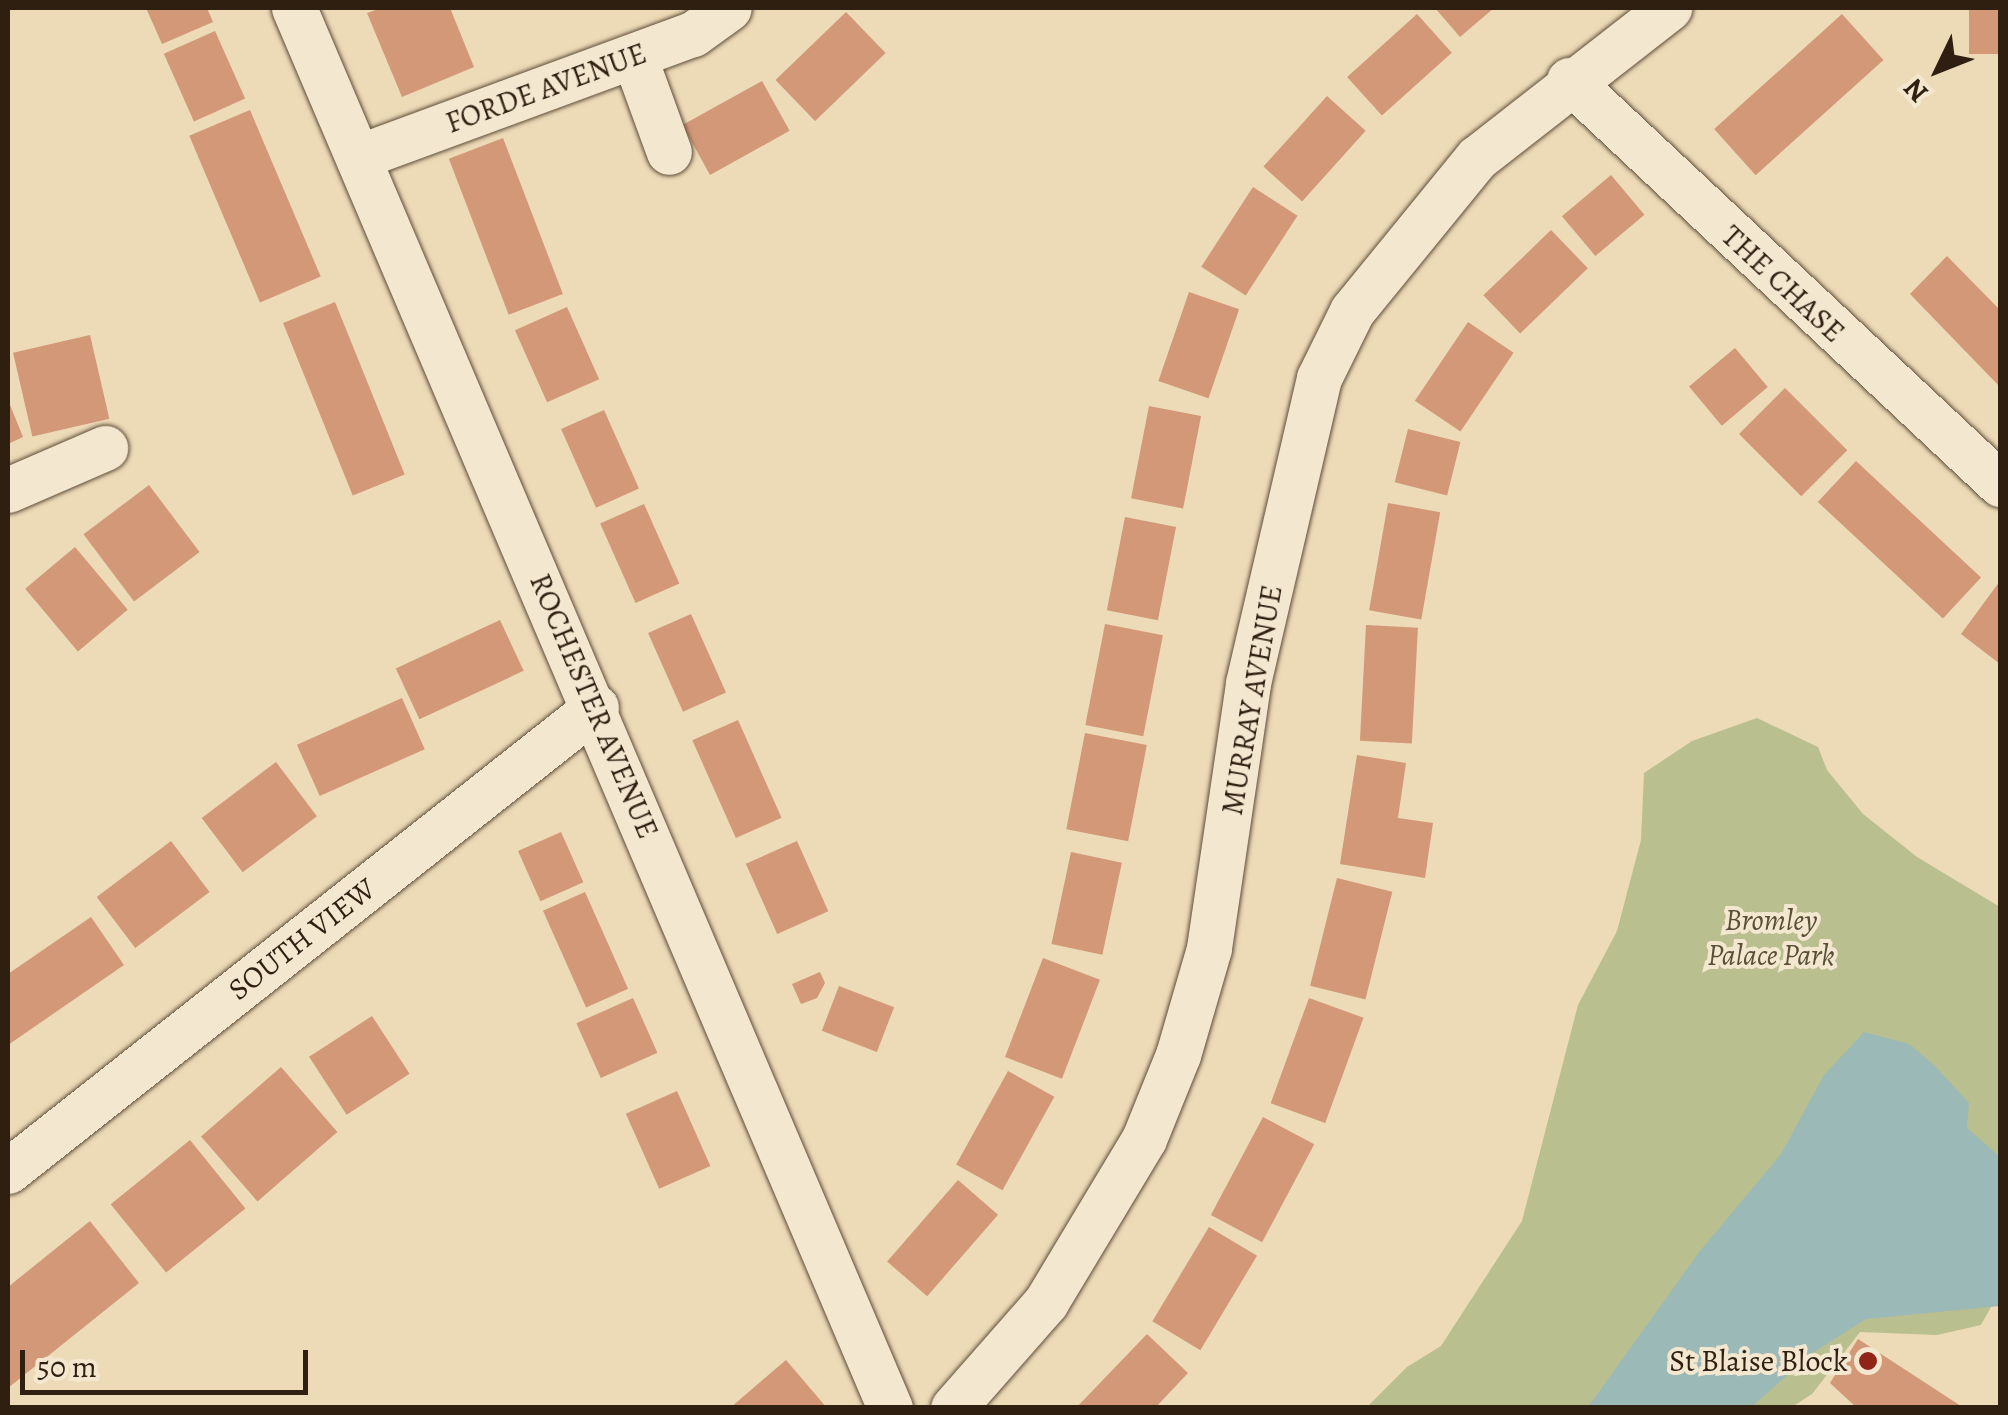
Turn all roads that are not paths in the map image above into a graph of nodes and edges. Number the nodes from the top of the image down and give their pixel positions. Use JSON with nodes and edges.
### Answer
{"nodes":[{"id":1,"x":294,"y":8,"type":"edge"},
{"id":2,"x":728,"y":8,"type":"edge"},
{"id":3,"x":1669,"y":8,"type":"edge"},
{"id":4,"x":634,"y":56,"type":"junction"},
{"id":5,"x":1570,"y":80,"type":"junction"},
{"id":6,"x":669,"y":152,"type":"dead end"},
{"id":7,"x":358,"y":157,"type":"junction"},
{"id":8,"x":104,"y":448,"type":"dead end"},
{"id":9,"x":2000,"y":484,"type":"edge"},
{"id":10,"x":8,"y":490,"type":"edge"},
{"id":11,"x":596,"y":708,"type":"junction"},
{"id":12,"x":8,"y":1171,"type":"edge"},
{"id":13,"x":890,"y":1408,"type":"edge"},
{"id":14,"x":952,"y":1408,"type":"edge"}],
"edges":[{"from":1,"to":7,"type":"street","name":"ROCHESTER AVENUE"},
{"from":2,"to":4,"type":"street","name":"FORDE AVENUE"},
{"from":3,"to":5,"type":"street","name":"MURRAY AVENUE"},
{"from":4,"to":6,"type":"street"},
{"from":4,"to":7,"type":"street","name":"FORDE AVENUE"},
{"from":5,"to":9,"type":"street","name":"THE CHASE"},
{"from":5,"to":14,"type":"street","name":"MURRAY AVENUE"},
{"from":7,"to":11,"type":"street","name":"ROCHESTER AVENUE"},
{"from":8,"to":10,"type":"street"},
{"from":11,"to":12,"type":"street","name":"SOUTH VIEW"},
{"from":11,"to":13,"type":"street","name":"ROCHESTER AVENUE"}]}
